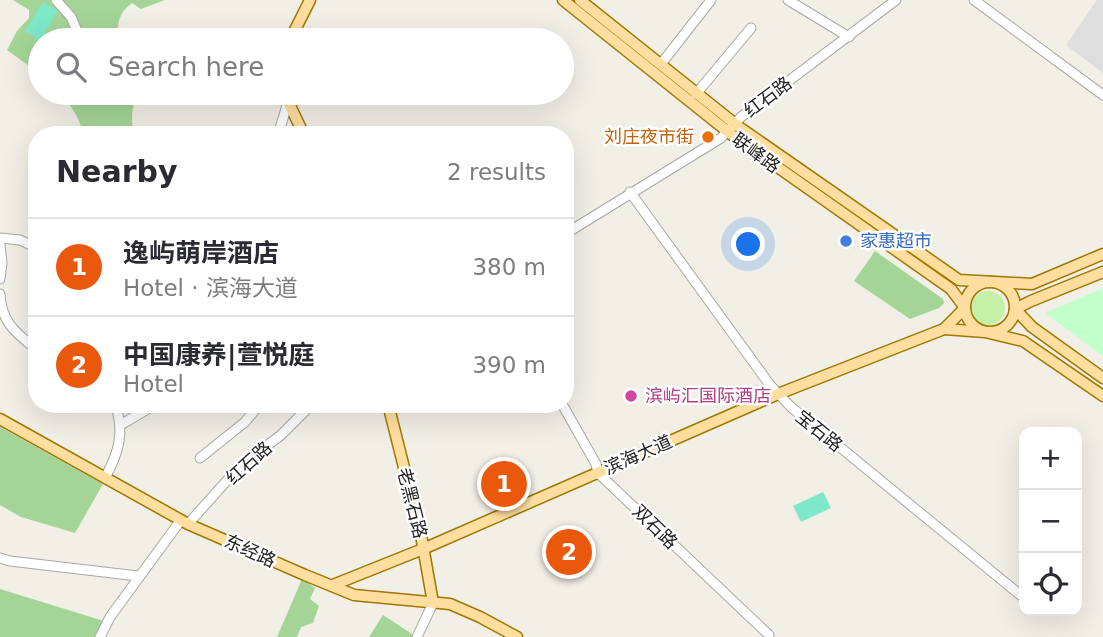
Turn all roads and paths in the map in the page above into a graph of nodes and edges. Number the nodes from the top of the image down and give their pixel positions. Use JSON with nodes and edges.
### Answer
{"nodes":[{"id":1,"x":56,"y":0,"type":"edge"},
{"id":2,"x":310,"y":0,"type":"edge"},
{"id":3,"x":563,"y":0,"type":"edge"},
{"id":4,"x":580,"y":0,"type":"edge"},
{"id":5,"x":711,"y":0,"type":"edge"},
{"id":6,"x":789,"y":0,"type":"edge"},
{"id":7,"x":896,"y":0,"type":"edge"},
{"id":8,"x":974,"y":0,"type":"edge"},
{"id":9,"x":76,"y":28,"type":"edge"},
{"id":10,"x":296,"y":28,"type":"edge"},
{"id":11,"x":751,"y":28,"type":"dead end"},
{"id":12,"x":849,"y":37,"type":"junction"},
{"id":13,"x":661,"y":64,"type":"junction"},
{"id":14,"x":696,"y":94,"type":"junction"},
{"id":15,"x":1103,"y":95,"type":"edge"},
{"id":16,"x":284,"y":105,"type":"edge"},
{"id":17,"x":290,"y":105,"type":"edge"},
{"id":18,"x":280,"y":126,"type":"edge"},
{"id":19,"x":300,"y":126,"type":"edge"},
{"id":20,"x":731,"y":127,"type":"junction"},
{"id":21,"x":631,"y":192,"type":"junction"},
{"id":22,"x":574,"y":228,"type":"edge"},
{"id":23,"x":0,"y":238,"type":"edge"},
{"id":24,"x":28,"y":243,"type":"edge"},
{"id":25,"x":0,"y":245,"type":"edge"},
{"id":26,"x":1103,"y":254,"type":"edge"},
{"id":27,"x":1103,"y":272,"type":"edge"},
{"id":28,"x":0,"y":279,"type":"edge"},
{"id":29,"x":990,"y":282,"type":"junction"},
{"id":30,"x":0,"y":293,"type":"edge"},
{"id":31,"x":965,"y":308,"type":"junction"},
{"id":32,"x":1015,"y":309,"type":"junction"},
{"id":33,"x":9,"y":324,"type":"junction"},
{"id":34,"x":944,"y":329,"type":"junction"},
{"id":35,"x":985,"y":332,"type":"junction"},
{"id":36,"x":0,"y":333,"type":"edge"},
{"id":37,"x":28,"y":343,"type":"edge"},
{"id":38,"x":1103,"y":379,"type":"edge"},
{"id":39,"x":778,"y":394,"type":"junction"},
{"id":40,"x":1103,"y":396,"type":"edge"},
{"id":41,"x":118,"y":413,"type":"edge"},
{"id":42,"x":141,"y":413,"type":"edge"},
{"id":43,"x":252,"y":413,"type":"edge"},
{"id":44,"x":303,"y":413,"type":"edge"},
{"id":45,"x":389,"y":413,"type":"edge"},
{"id":46,"x":567,"y":413,"type":"edge"},
{"id":47,"x":0,"y":419,"type":"edge"},
{"id":48,"x":122,"y":424,"type":"junction"},
{"id":49,"x":200,"y":458,"type":"dead end"},
{"id":50,"x":598,"y":473,"type":"junction"},
{"id":51,"x":105,"y":478,"type":"junction"},
{"id":52,"x":184,"y":522,"type":"junction"},
{"id":53,"x":423,"y":548,"type":"junction"},
{"id":54,"x":0,"y":558,"type":"edge"},
{"id":55,"x":138,"y":576,"type":"junction"},
{"id":56,"x":333,"y":585,"type":"junction"},
{"id":57,"x":1019,"y":593,"type":"edge"},
{"id":58,"x":433,"y":603,"type":"junction"},
{"id":59,"x":769,"y":635,"type":"dead end"},
{"id":60,"x":100,"y":637,"type":"edge"},
{"id":61,"x":417,"y":637,"type":"edge"},
{"id":62,"x":517,"y":637,"type":"edge"}],
"edges":[{"from":1,"to":9,"type":"street"},
{"from":2,"to":10,"type":"main road"},
{"from":3,"to":20,"type":"main road","name":"联峰路"},
{"from":4,"to":13,"type":"main road","name":"联峰路"},
{"from":5,"to":13,"type":"street"},
{"from":6,"to":12,"type":"street"},
{"from":7,"to":12,"type":"street","name":"红石路"},
{"from":8,"to":15,"type":"street"},
{"from":11,"to":14,"type":"street"},
{"from":12,"to":20,"type":"street","name":"红石路"},
{"from":13,"to":14,"type":"main road","name":"联峰路"},
{"from":14,"to":20,"type":"main road","name":"联峰路"},
{"from":16,"to":18,"type":"street"},
{"from":17,"to":19,"type":"main road"},
{"from":20,"to":21,"type":"street","name":"红石路"},
{"from":20,"to":29,"type":"main road","name":"联峰路"},
{"from":20,"to":31,"type":"main road","name":"联峰路"},
{"from":21,"to":22,"type":"street","name":"红石路"},
{"from":21,"to":39,"type":"street","name":"宝石路"},
{"from":23,"to":24,"type":"street"},
{"from":25,"to":28,"type":"street"},
{"from":26,"to":29,"type":"main road"},
{"from":27,"to":32,"type":"main road"},
{"from":29,"to":31,"type":"main road"},
{"from":29,"to":32,"type":"main road"},
{"from":30,"to":33,"type":"street"},
{"from":31,"to":34,"type":"main road"},
{"from":31,"to":35,"type":"main road"},
{"from":32,"to":35,"type":"main road"},
{"from":32,"to":38,"type":"main road"},
{"from":33,"to":36,"type":"street"},
{"from":33,"to":37,"type":"street"},
{"from":34,"to":35,"type":"main road"},
{"from":34,"to":39,"type":"main road","name":"滨海大道"},
{"from":35,"to":40,"type":"main road"},
{"from":39,"to":50,"type":"main road","name":"滨海大道"},
{"from":39,"to":57,"type":"street","name":"宝石路"},
{"from":41,"to":48,"type":"street"},
{"from":42,"to":48,"type":"street"},
{"from":43,"to":49,"type":"street"},
{"from":44,"to":52,"type":"street","name":"红石路"},
{"from":45,"to":53,"type":"main road","name":"老黑石路"},
{"from":46,"to":50,"type":"street","name":"双石路"},
{"from":47,"to":51,"type":"main road","name":"东经路"},
{"from":48,"to":51,"type":"street"},
{"from":50,"to":53,"type":"main road","name":"滨海大道"},
{"from":50,"to":59,"type":"street","name":"双石路"},
{"from":51,"to":52,"type":"main road","name":"东经路"},
{"from":52,"to":55,"type":"street","name":"红石路"},
{"from":52,"to":56,"type":"main road","name":"东经路"},
{"from":53,"to":56,"type":"main road","name":"滨海大道"},
{"from":53,"to":58,"type":"main road","name":"老黑石路"},
{"from":54,"to":55,"type":"street"},
{"from":55,"to":60,"type":"street","name":"红石路"},
{"from":56,"to":58,"type":"main road","name":"东经路"},
{"from":58,"to":61,"type":"street"},
{"from":58,"to":62,"type":"main road","name":"东经路"}]}
